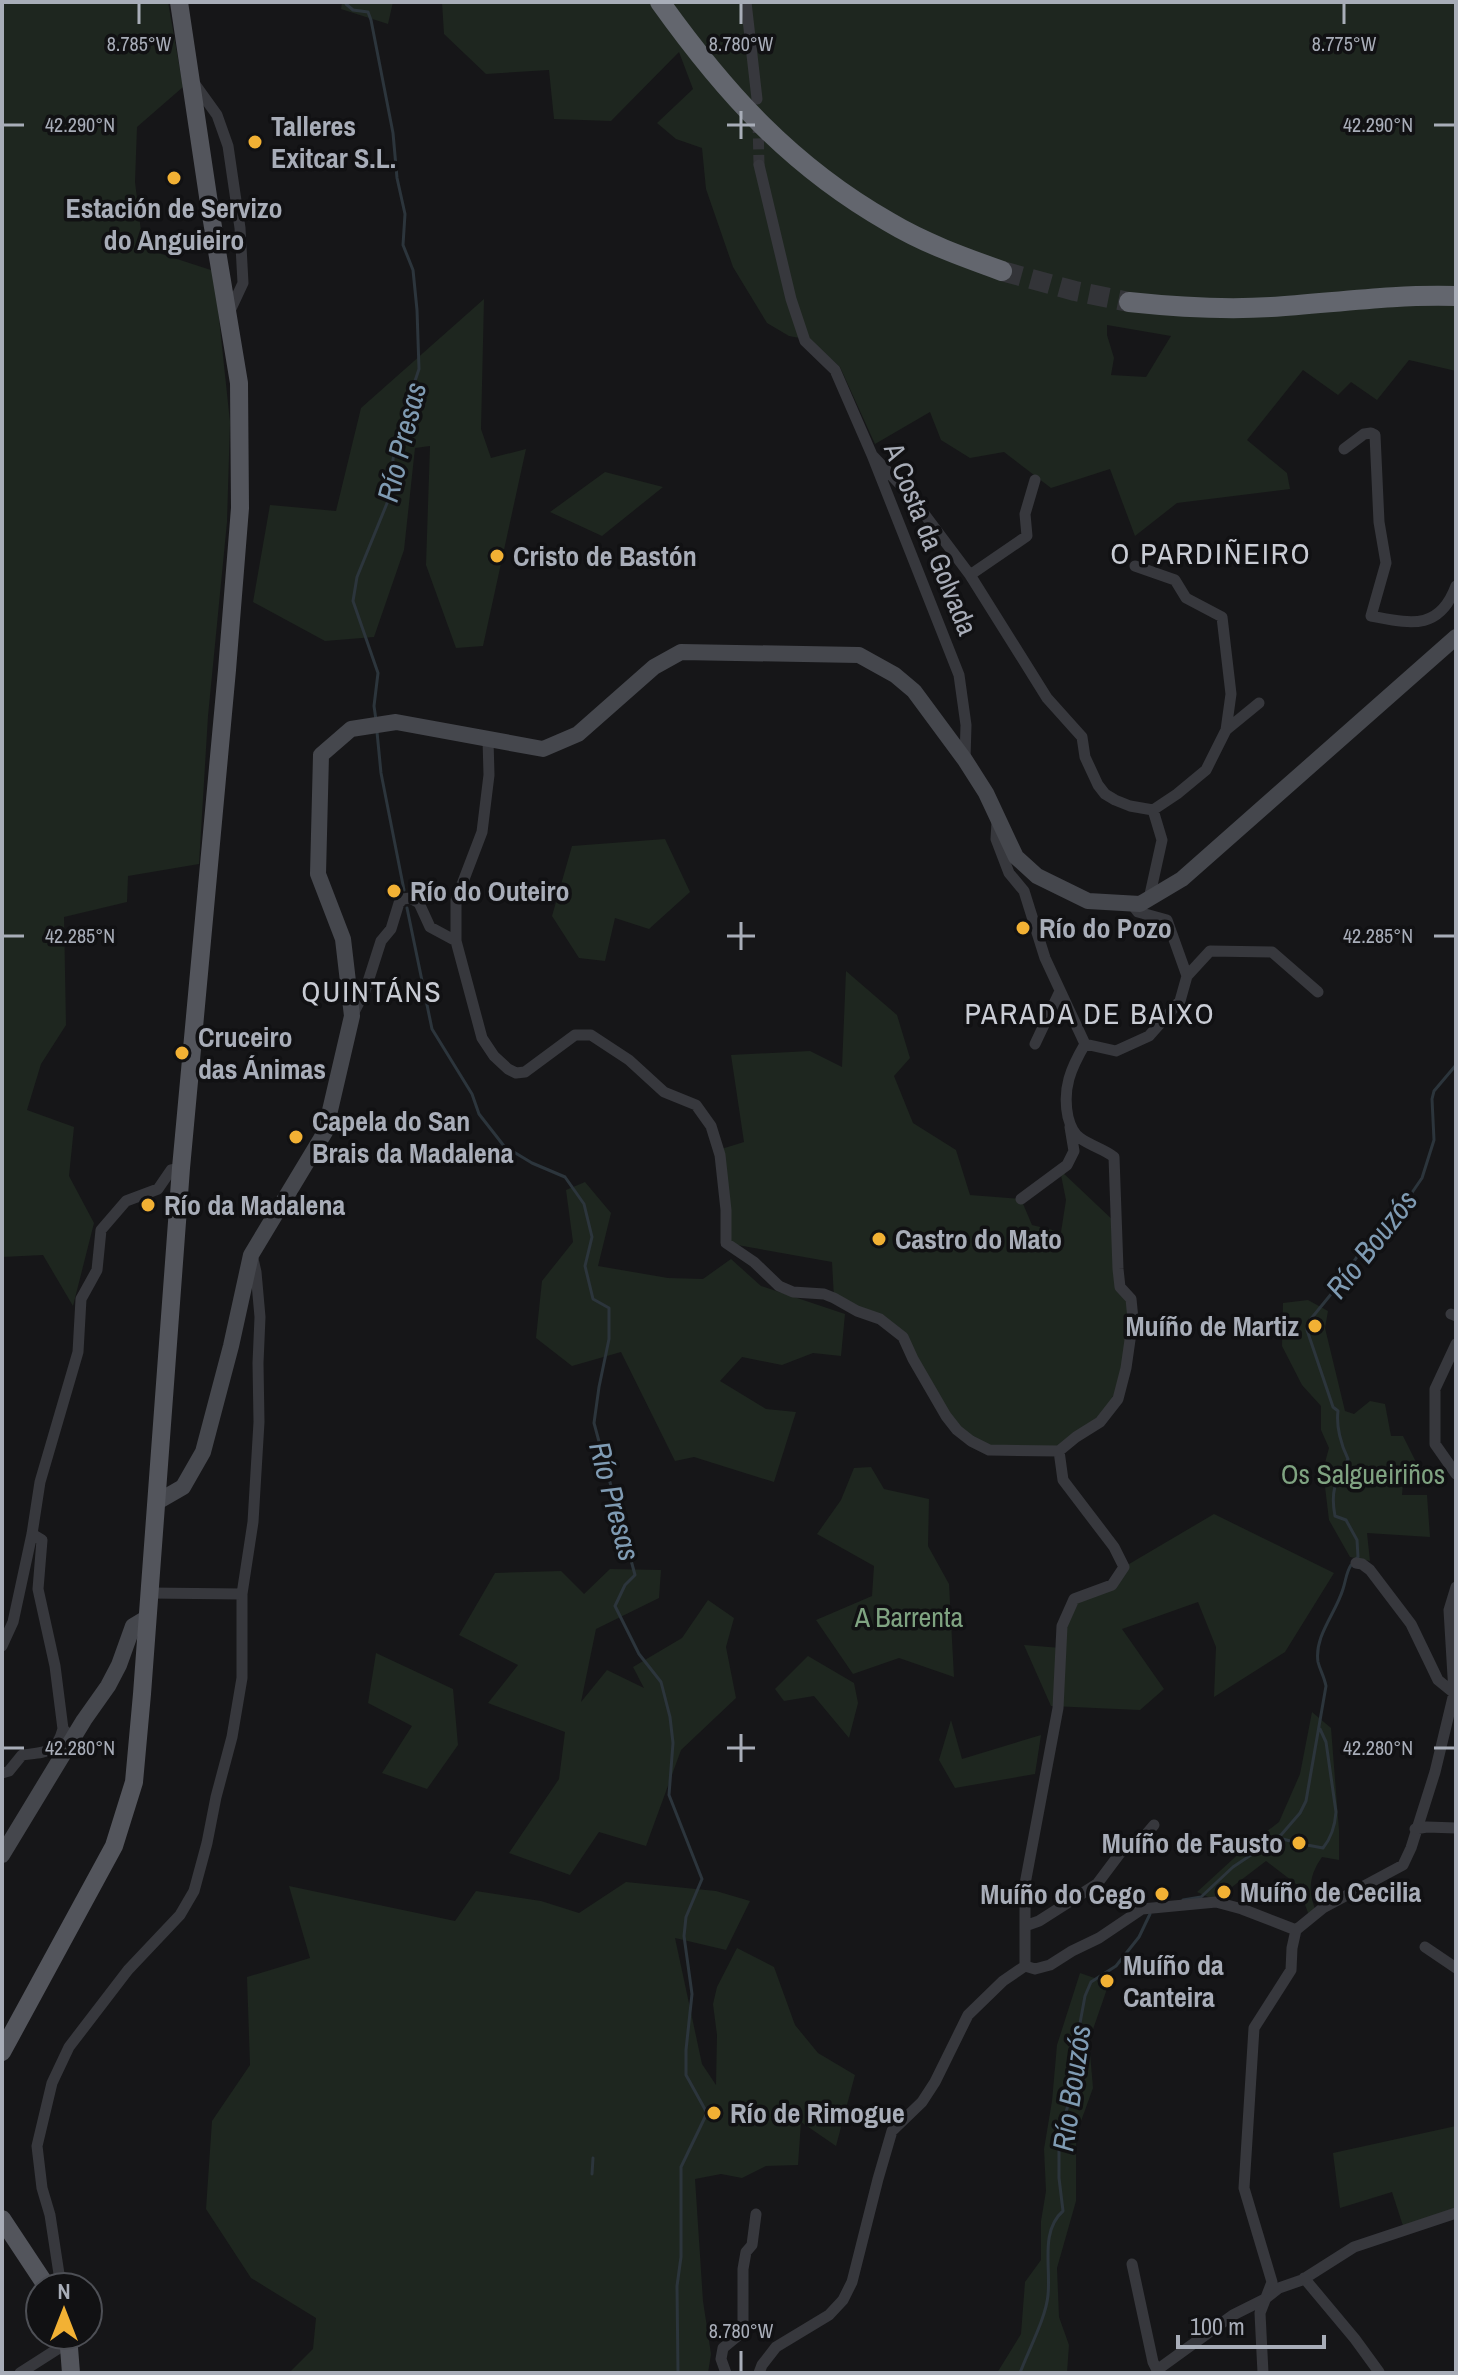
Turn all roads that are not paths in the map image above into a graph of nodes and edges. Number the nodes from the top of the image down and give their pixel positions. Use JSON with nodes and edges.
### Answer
{"nodes":[{"id":1,"x":179,"y":2,"type":"edge"},
{"id":2,"x":660,"y":2,"type":"edge"},
{"id":3,"x":746,"y":2,"type":"edge"},
{"id":4,"x":189,"y":76,"type":"junction"},
{"id":5,"x":757,"y":99,"type":"dead end"},
{"id":6,"x":759,"y":165,"type":"tunnel mouth"},
{"id":7,"x":1002,"y":271,"type":"tunnel mouth"},
{"id":8,"x":1456,"y":296,"type":"edge"},
{"id":9,"x":1129,"y":302,"type":"tunnel mouth"},
{"id":10,"x":227,"y":317,"type":"junction"},
{"id":11,"x":1344,"y":449,"type":"dead end"},
{"id":12,"x":872,"y":455,"type":"junction"},
{"id":13,"x":1035,"y":480,"type":"dead end"},
{"id":14,"x":1135,"y":566,"type":"dead end"},
{"id":15,"x":970,"y":575,"type":"junction"},
{"id":16,"x":1456,"y":586,"type":"edge"},
{"id":17,"x":1456,"y":637,"type":"edge"},
{"id":18,"x":1259,"y":703,"type":"dead end"},
{"id":19,"x":1226,"y":730,"type":"junction"},
{"id":20,"x":488,"y":739,"type":"junction"},
{"id":21,"x":965,"y":760,"type":"junction"},
{"id":22,"x":1153,"y":810,"type":"junction"},
{"id":23,"x":997,"y":818,"type":"junction"},
{"id":24,"x":1149,"y":899,"type":"junction"},
{"id":25,"x":1131,"y":903,"type":"junction"},
{"id":26,"x":456,"y":941,"type":"junction"},
{"id":27,"x":1187,"y":976,"type":"junction"},
{"id":28,"x":1060,"y":991,"type":"junction"},
{"id":29,"x":1318,"y":992,"type":"dead end"},
{"id":30,"x":352,"y":1016,"type":"junction"},
{"id":31,"x":1035,"y":1044,"type":"dead end"},
{"id":32,"x":1085,"y":1044,"type":"junction"},
{"id":33,"x":1070,"y":1127,"type":"junction"},
{"id":34,"x":181,"y":1168,"type":"junction"},
{"id":35,"x":1021,"y":1199,"type":"dead end"},
{"id":36,"x":251,"y":1255,"type":"junction"},
{"id":37,"x":1456,"y":1344,"type":"edge"},
{"id":38,"x":1059,"y":1451,"type":"junction"},
{"id":39,"x":1456,"y":1474,"type":"edge"},
{"id":40,"x":157,"y":1502,"type":"junction"},
{"id":41,"x":32,"y":1534,"type":"junction"},
{"id":42,"x":1356,"y":1563,"type":"dead end"},
{"id":43,"x":1456,"y":1587,"type":"edge"},
{"id":44,"x":149,"y":1593,"type":"junction"},
{"id":45,"x":242,"y":1594,"type":"junction"},
{"id":46,"x":136,"y":1643,"type":"junction"},
{"id":47,"x":2,"y":1646,"type":"edge"},
{"id":48,"x":1454,"y":1693,"type":"edge"},
{"id":49,"x":68,"y":1733,"type":"junction"},
{"id":50,"x":2,"y":1773,"type":"edge"},
{"id":51,"x":1154,"y":1825,"type":"dead end"},
{"id":52,"x":1456,"y":1828,"type":"edge"},
{"id":53,"x":1415,"y":1829,"type":"junction"},
{"id":54,"x":2,"y":1855,"type":"edge"},
{"id":55,"x":1025,"y":1926,"type":"junction"},
{"id":56,"x":1296,"y":1930,"type":"junction"},
{"id":57,"x":1425,"y":1947,"type":"dead end"},
{"id":58,"x":1025,"y":1966,"type":"junction"},
{"id":59,"x":1456,"y":1968,"type":"edge"},
{"id":60,"x":2,"y":2052,"type":"edge"},
{"id":61,"x":1456,"y":2213,"type":"edge"},
{"id":62,"x":756,"y":2214,"type":"dead end"},
{"id":63,"x":2,"y":2219,"type":"edge"},
{"id":64,"x":1132,"y":2264,"type":"dead end"},
{"id":65,"x":36,"y":2271,"type":"edge"},
{"id":66,"x":59,"y":2271,"type":"edge"},
{"id":67,"x":1304,"y":2278,"type":"junction"},
{"id":68,"x":1265,"y":2299,"type":"junction"},
{"id":69,"x":51,"y":2351,"type":"edge"},
{"id":70,"x":70,"y":2351,"type":"edge"},
{"id":71,"x":1157,"y":2372,"type":"edge"},
{"id":72,"x":1379,"y":2372,"type":"edge"},
{"id":73,"x":20,"y":2373,"type":"edge"},
{"id":74,"x":71,"y":2373,"type":"edge"},
{"id":75,"x":726,"y":2373,"type":"edge"},
{"id":76,"x":759,"y":2373,"type":"edge"},
{"id":77,"x":1263,"y":2373,"type":"edge"}],
"edges":[{"from":1,"to":4,"type":"main road"},
{"from":2,"to":7,"type":"highway"},
{"from":3,"to":5,"type":"street"},
{"from":4,"to":10,"type":"main road"},
{"from":4,"to":10,"type":"street"},
{"from":6,"to":12,"type":"street","name":"A Costa da Golvada"},
{"from":8,"to":9,"type":"highway"},
{"from":10,"to":34,"type":"main road"},
{"from":11,"to":16,"type":"street"},
{"from":12,"to":15,"type":"street"},
{"from":12,"to":21,"type":"street","name":"A Costa da Golvada"},
{"from":13,"to":15,"type":"street"},
{"from":14,"to":19,"type":"street"},
{"from":15,"to":22,"type":"street"},
{"from":17,"to":24,"type":"street"},
{"from":18,"to":19,"type":"street"},
{"from":19,"to":22,"type":"street"},
{"from":20,"to":21,"type":"street"},
{"from":20,"to":26,"type":"street"},
{"from":20,"to":30,"type":"street"},
{"from":21,"to":23,"type":"street"},
{"from":22,"to":24,"type":"street"},
{"from":23,"to":25,"type":"street"},
{"from":23,"to":28,"type":"street"},
{"from":24,"to":25,"type":"street"},
{"from":25,"to":27,"type":"street"},
{"from":26,"to":30,"type":"street"},
{"from":26,"to":38,"type":"street"},
{"from":27,"to":29,"type":"street"},
{"from":27,"to":32,"type":"street"},
{"from":28,"to":31,"type":"street"},
{"from":28,"to":32,"type":"street"},
{"from":30,"to":36,"type":"street"},
{"from":32,"to":33,"type":"street"},
{"from":33,"to":35,"type":"street"},
{"from":33,"to":38,"type":"street"},
{"from":34,"to":40,"type":"main road"},
{"from":34,"to":41,"type":"street"},
{"from":36,"to":40,"type":"street"},
{"from":36,"to":45,"type":"street"},
{"from":37,"to":39,"type":"street"},
{"from":38,"to":55,"type":"street"},
{"from":40,"to":44,"type":"main road"},
{"from":41,"to":47,"type":"street"},
{"from":41,"to":49,"type":"street"},
{"from":42,"to":48,"type":"street"},
{"from":43,"to":48,"type":"street"},
{"from":44,"to":45,"type":"street"},
{"from":44,"to":46,"type":"main road"},
{"from":45,"to":66,"type":"street"},
{"from":46,"to":49,"type":"street"},
{"from":46,"to":60,"type":"main road"},
{"from":48,"to":53,"type":"street"},
{"from":49,"to":50,"type":"street"},
{"from":49,"to":54,"type":"street"},
{"from":51,"to":55,"type":"street"},
{"from":52,"to":53,"type":"street"},
{"from":53,"to":56,"type":"street"},
{"from":55,"to":58,"type":"street"},
{"from":56,"to":58,"type":"street"},
{"from":56,"to":68,"type":"street"},
{"from":57,"to":59,"type":"street"},
{"from":58,"to":76,"type":"street"},
{"from":61,"to":67,"type":"street"},
{"from":62,"to":75,"type":"street"},
{"from":63,"to":65,"type":"main road"},
{"from":64,"to":71,"type":"street"},
{"from":67,"to":68,"type":"street"},
{"from":67,"to":72,"type":"street"},
{"from":68,"to":71,"type":"street"},
{"from":68,"to":77,"type":"street"},
{"from":69,"to":73,"type":"street"},
{"from":70,"to":74,"type":"main road"}]}
